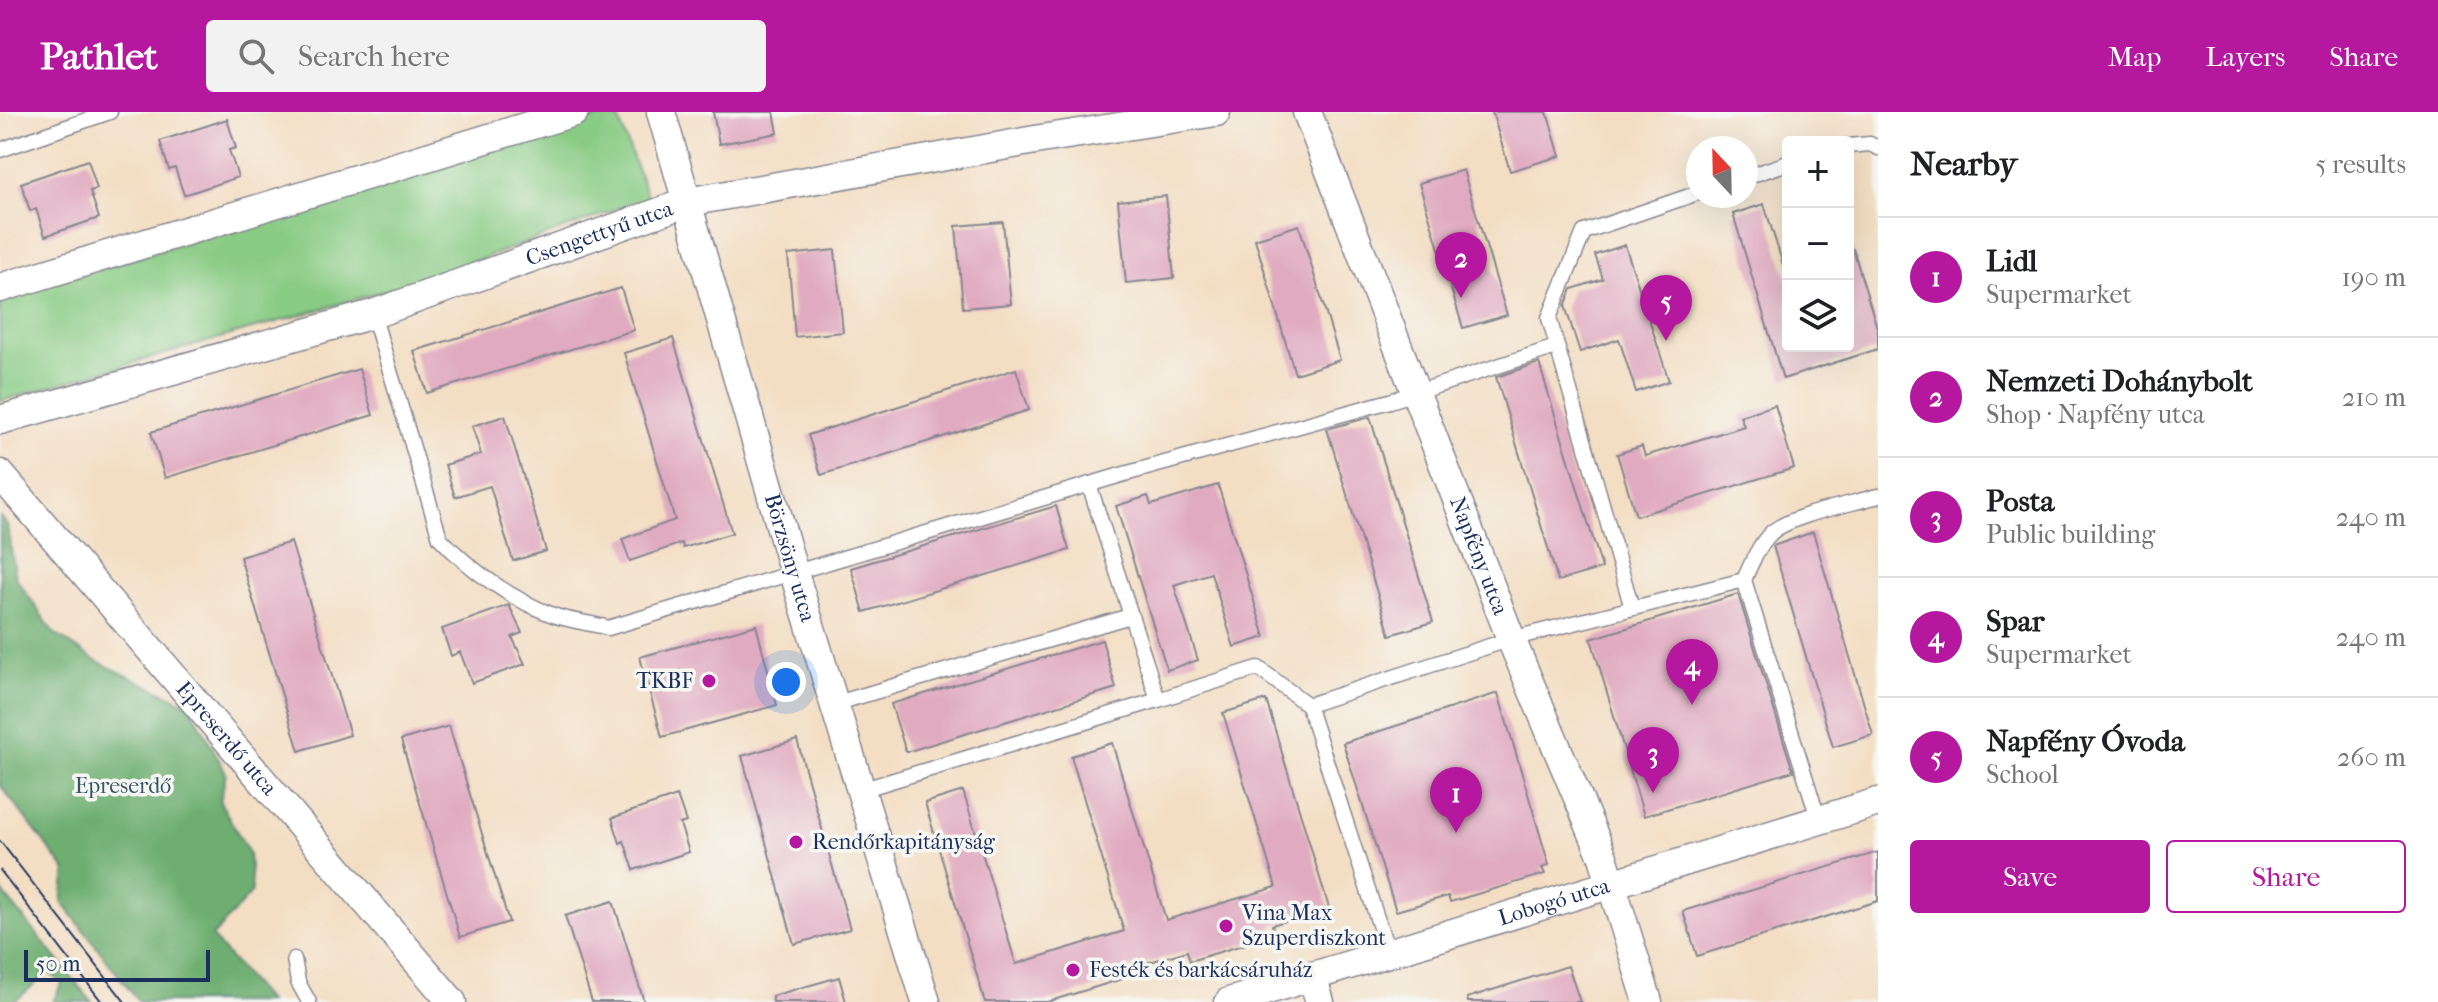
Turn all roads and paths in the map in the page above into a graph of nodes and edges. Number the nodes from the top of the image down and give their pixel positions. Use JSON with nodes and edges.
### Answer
{"nodes":[{"id":1,"x":110,"y":112,"type":"edge"},
{"id":2,"x":574,"y":112,"type":"edge"},
{"id":3,"x":661,"y":112,"type":"edge"},
{"id":4,"x":1216,"y":112,"type":"edge"},
{"id":5,"x":1307,"y":112,"type":"edge"},
{"id":6,"x":1854,"y":145,"type":"edge"},
{"id":7,"x":1878,"y":148,"type":"edge"},
{"id":8,"x":0,"y":150,"type":"edge"},
{"id":9,"x":1782,"y":165,"type":"edge"},
{"id":10,"x":1758,"y":173,"type":"edge"},
{"id":11,"x":1686,"y":197,"type":"edge"},
{"id":12,"x":688,"y":202,"type":"junction"},
{"id":13,"x":0,"y":288,"type":"edge"},
{"id":14,"x":373,"y":314,"type":"junction"},
{"id":15,"x":1556,"y":347,"type":"junction"},
{"id":16,"x":1416,"y":393,"type":"junction"},
{"id":17,"x":0,"y":420,"type":"edge"},
{"id":18,"x":0,"y":474,"type":"edge"},
{"id":19,"x":1089,"y":484,"type":"junction"},
{"id":20,"x":1878,"y":496,"type":"edge"},
{"id":21,"x":794,"y":573,"type":"junction"},
{"id":22,"x":1744,"y":580,"type":"junction"},
{"id":23,"x":1632,"y":608,"type":"junction"},
{"id":24,"x":1130,"y":616,"type":"junction"},
{"id":25,"x":1511,"y":639,"type":"junction"},
{"id":26,"x":1158,"y":700,"type":"junction"},
{"id":27,"x":834,"y":704,"type":"junction"},
{"id":28,"x":1308,"y":705,"type":"junction"},
{"id":29,"x":861,"y":790,"type":"junction"},
{"id":30,"x":1878,"y":802,"type":"edge"},
{"id":31,"x":1819,"y":821,"type":"junction"},
{"id":32,"x":1612,"y":884,"type":"junction"},
{"id":33,"x":1388,"y":952,"type":"junction"},
{"id":34,"x":294,"y":959,"type":"dead end"},
{"id":35,"x":1316,"y":989,"type":"edge"},
{"id":36,"x":309,"y":1002,"type":"edge"},
{"id":37,"x":452,"y":1002,"type":"edge"},
{"id":38,"x":926,"y":1002,"type":"edge"},
{"id":39,"x":1229,"y":1002,"type":"edge"},
{"id":40,"x":1648,"y":1002,"type":"edge"}],
"edges":[{"from":1,"to":8,"type":"lane"},
{"from":2,"to":13,"type":"street"},
{"from":3,"to":12,"type":"street","name":"Börzsöny utca"},
{"from":4,"to":12,"type":"street","name":"Csengettyű utca"},
{"from":5,"to":16,"type":"street","name":"Napfény utca"},
{"from":6,"to":7,"type":"lane"},
{"from":9,"to":10,"type":"lane"},
{"from":11,"to":15,"type":"lane"},
{"from":12,"to":14,"type":"street","name":"Csengettyű utca"},
{"from":12,"to":21,"type":"street","name":"Börzsöny utca"},
{"from":14,"to":17,"type":"street","name":"Csengettyű utca"},
{"from":14,"to":21,"type":"lane"},
{"from":15,"to":16,"type":"lane"},
{"from":15,"to":23,"type":"lane"},
{"from":16,"to":19,"type":"lane"},
{"from":16,"to":25,"type":"street","name":"Napfény utca"},
{"from":18,"to":37,"type":"street","name":"Epreserdő utca"},
{"from":19,"to":21,"type":"lane"},
{"from":19,"to":24,"type":"lane"},
{"from":20,"to":22,"type":"lane"},
{"from":21,"to":27,"type":"street","name":"Börzsöny utca"},
{"from":22,"to":23,"type":"lane"},
{"from":22,"to":31,"type":"lane"},
{"from":23,"to":25,"type":"lane"},
{"from":24,"to":26,"type":"lane"},
{"from":24,"to":27,"type":"lane"},
{"from":25,"to":28,"type":"lane"},
{"from":25,"to":32,"type":"street","name":"Napfény utca"},
{"from":26,"to":28,"type":"lane"},
{"from":26,"to":29,"type":"lane"},
{"from":27,"to":29,"type":"street","name":"Börzsöny utca"},
{"from":28,"to":33,"type":"lane"},
{"from":29,"to":38,"type":"street","name":"Börzsöny utca"},
{"from":30,"to":31,"type":"street","name":"Lobogó utca"},
{"from":31,"to":32,"type":"street","name":"Lobogó utca"},
{"from":32,"to":33,"type":"street","name":"Lobogó utca"},
{"from":32,"to":40,"type":"street","name":"Napfény utca"},
{"from":33,"to":35,"type":"street","name":"Lobogó utca"},
{"from":34,"to":36,"type":"lane"},
{"from":35,"to":39,"type":"street","name":"Lobogó utca"}]}
